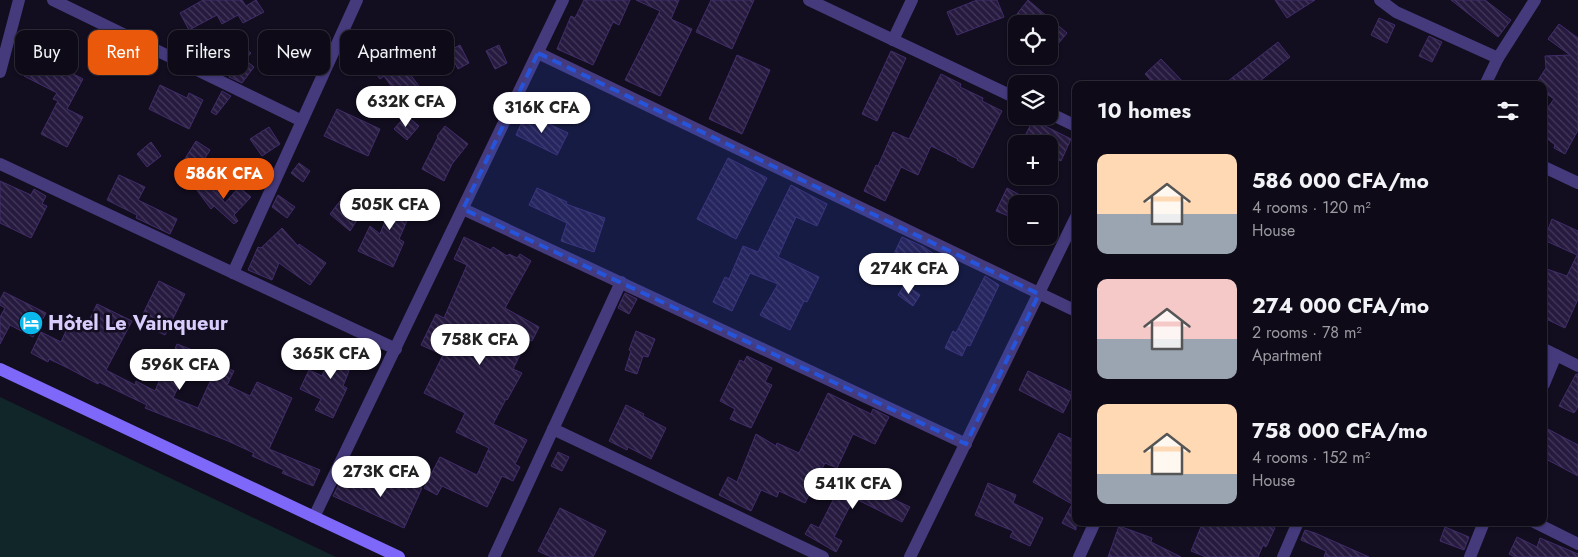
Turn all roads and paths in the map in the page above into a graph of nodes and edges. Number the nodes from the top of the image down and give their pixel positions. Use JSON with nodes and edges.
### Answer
{"nodes":[{"id":1,"x":19,"y":0,"type":"edge"},
{"id":2,"x":53,"y":0,"type":"edge"},
{"id":3,"x":357,"y":0,"type":"edge"},
{"id":4,"x":563,"y":0,"type":"edge"},
{"id":5,"x":808,"y":0,"type":"edge"},
{"id":6,"x":912,"y":0,"type":"edge"},
{"id":7,"x":1380,"y":0,"type":"edge"},
{"id":8,"x":1535,"y":0,"type":"edge"},
{"id":9,"x":893,"y":40,"type":"junction"},
{"id":10,"x":538,"y":52,"type":"junction"},
{"id":11,"x":1498,"y":58,"type":"junction"},
{"id":12,"x":0,"y":72,"type":"edge"},
{"id":13,"x":1487,"y":81,"type":"edge"},
{"id":14,"x":1008,"y":94,"type":"edge"},
{"id":15,"x":1058,"y":117,"type":"edge"},
{"id":16,"x":302,"y":121,"type":"junction"},
{"id":17,"x":1072,"y":124,"type":"edge"},
{"id":18,"x":0,"y":164,"type":"edge"},
{"id":19,"x":1547,"y":168,"type":"edge"},
{"id":20,"x":1578,"y":183,"type":"edge"},
{"id":21,"x":463,"y":208,"type":"junction"},
{"id":22,"x":1072,"y":225,"type":"edge"},
{"id":23,"x":233,"y":273,"type":"junction"},
{"id":24,"x":621,"y":282,"type":"junction"},
{"id":25,"x":1039,"y":294,"type":"junction"},
{"id":26,"x":1072,"y":309,"type":"edge"},
{"id":27,"x":396,"y":349,"type":"junction"},
{"id":28,"x":1547,"y":350,"type":"edge"},
{"id":29,"x":1556,"y":355,"type":"junction"},
{"id":30,"x":1578,"y":366,"type":"edge"},
{"id":31,"x":0,"y":369,"type":"edge"},
{"id":32,"x":1547,"y":377,"type":"edge"},
{"id":33,"x":553,"y":429,"type":"junction"},
{"id":34,"x":966,"y":444,"type":"junction"},
{"id":35,"x":314,"y":517,"type":"junction"},
{"id":36,"x":1093,"y":526,"type":"edge"},
{"id":37,"x":1296,"y":526,"type":"edge"},
{"id":38,"x":1482,"y":526,"type":"edge"},
{"id":39,"x":1542,"y":526,"type":"edge"},
{"id":40,"x":1578,"y":544,"type":"edge"},
{"id":41,"x":399,"y":557,"type":"edge"},
{"id":42,"x":494,"y":557,"type":"edge"},
{"id":43,"x":823,"y":557,"type":"edge"},
{"id":44,"x":910,"y":557,"type":"edge"},
{"id":45,"x":1078,"y":557,"type":"edge"},
{"id":46,"x":1283,"y":557,"type":"edge"},
{"id":47,"x":1470,"y":557,"type":"edge"}],
"edges":[{"from":1,"to":12,"type":"street"},
{"from":2,"to":16,"type":"street"},
{"from":3,"to":16,"type":"street"},
{"from":4,"to":10,"type":"street"},
{"from":5,"to":9,"type":"street"},
{"from":6,"to":9,"type":"street"},
{"from":7,"to":11,"type":"street"},
{"from":8,"to":11,"type":"street"},
{"from":9,"to":14,"type":"street"},
{"from":10,"to":21,"type":"street"},
{"from":10,"to":25,"type":"street"},
{"from":11,"to":13,"type":"street"},
{"from":15,"to":17,"type":"street"},
{"from":16,"to":23,"type":"street"},
{"from":18,"to":23,"type":"street"},
{"from":19,"to":20,"type":"street"},
{"from":21,"to":24,"type":"street"},
{"from":21,"to":27,"type":"street"},
{"from":22,"to":25,"type":"street"},
{"from":23,"to":27,"type":"street"},
{"from":24,"to":33,"type":"street"},
{"from":24,"to":34,"type":"street"},
{"from":25,"to":26,"type":"street"},
{"from":25,"to":34,"type":"street"},
{"from":27,"to":35,"type":"street"},
{"from":28,"to":29,"type":"street"},
{"from":29,"to":30,"type":"street"},
{"from":29,"to":32,"type":"street"},
{"from":31,"to":35,"type":"street"},
{"from":33,"to":42,"type":"street"},
{"from":33,"to":43,"type":"street"},
{"from":34,"to":44,"type":"street"},
{"from":35,"to":41,"type":"street"},
{"from":36,"to":45,"type":"street"},
{"from":37,"to":46,"type":"street"},
{"from":38,"to":47,"type":"street"},
{"from":39,"to":40,"type":"street"}]}
